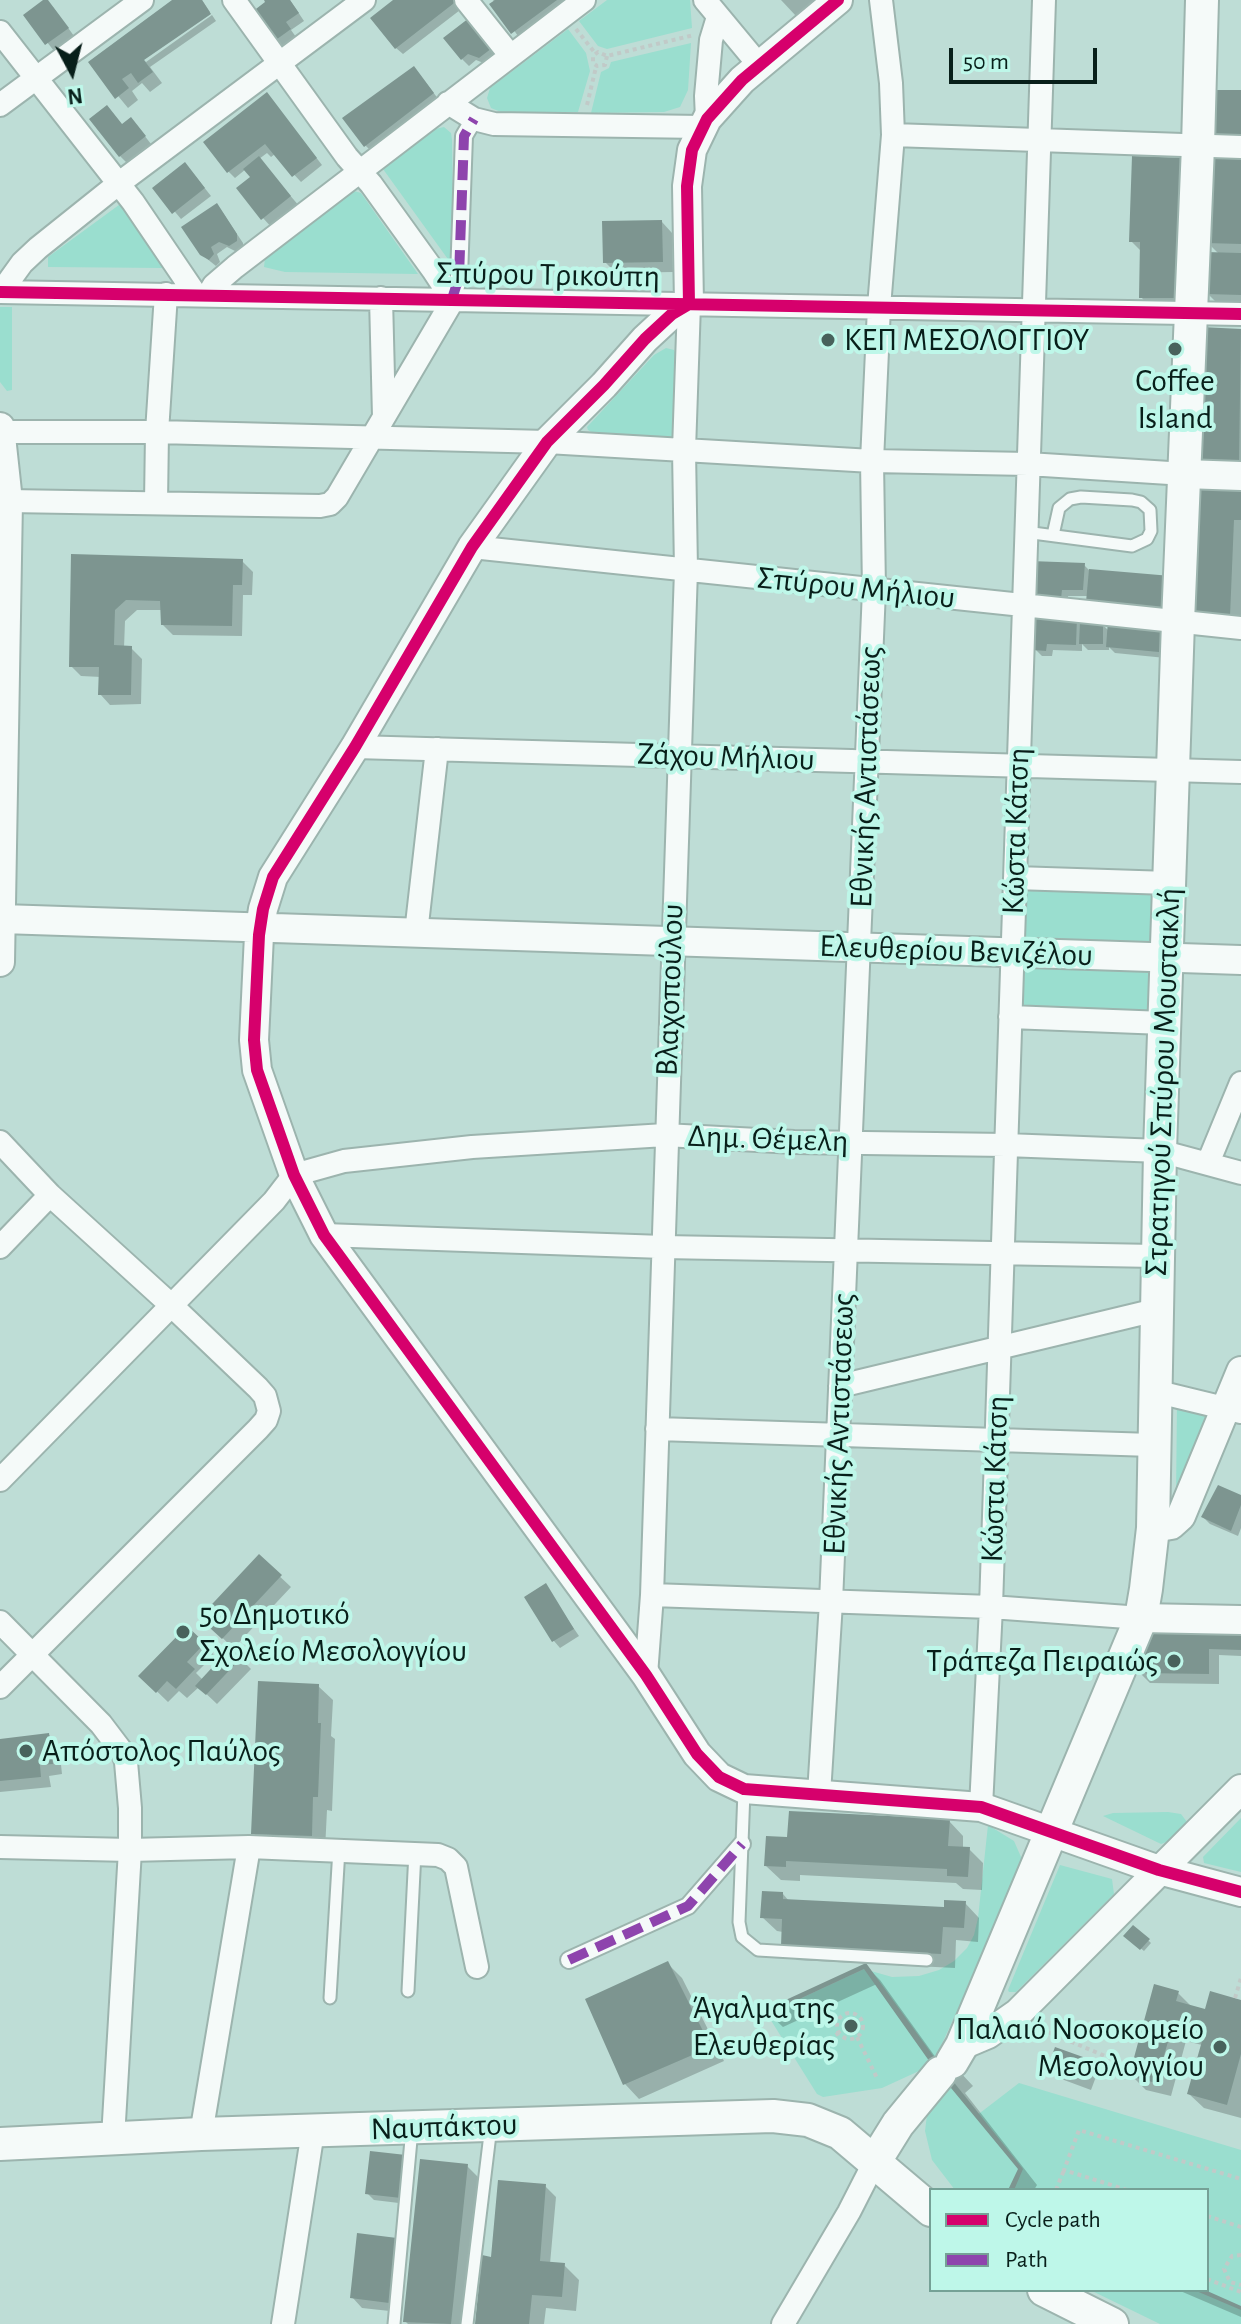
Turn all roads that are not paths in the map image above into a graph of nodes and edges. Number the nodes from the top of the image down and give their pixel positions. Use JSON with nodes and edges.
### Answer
{"nodes":[{"id":1,"x":142,"y":0,"type":"edge"},
{"id":2,"x":234,"y":0,"type":"edge"},
{"id":3,"x":364,"y":0,"type":"edge"},
{"id":4,"x":466,"y":0,"type":"edge"},
{"id":5,"x":584,"y":0,"type":"edge"},
{"id":6,"x":838,"y":0,"type":"edge"},
{"id":7,"x":881,"y":0,"type":"edge"},
{"id":8,"x":1044,"y":0,"type":"edge"},
{"id":9,"x":1202,"y":0,"type":"edge"},
{"id":10,"x":712,"y":16,"type":"edge"},
{"id":11,"x":0,"y":32,"type":"edge"},
{"id":12,"x":510,"y":55,"type":"junction"},
{"id":13,"x":280,"y":63,"type":"junction"},
{"id":14,"x":759,"y":65,"type":"junction"},
{"id":15,"x":35,"y":79,"type":"junction"},
{"id":16,"x":448,"y":103,"type":"junction"},
{"id":17,"x":0,"y":105,"type":"edge"},
{"id":18,"x":474,"y":119,"type":"junction"},
{"id":19,"x":705,"y":123,"type":"junction"},
{"id":20,"x":893,"y":135,"type":"junction"},
{"id":21,"x":1039,"y":139,"type":"junction"},
{"id":22,"x":1198,"y":146,"type":"junction"},
{"id":23,"x":1241,"y":147,"type":"edge"},
{"id":24,"x":358,"y":170,"type":"junction"},
{"id":25,"x":118,"y":184,"type":"junction"},
{"id":26,"x":0,"y":292,"type":"edge"},
{"id":27,"x":166,"y":294,"type":"junction"},
{"id":28,"x":202,"y":295,"type":"junction"},
{"id":29,"x":381,"y":298,"type":"junction"},
{"id":30,"x":452,"y":299,"type":"junction"},
{"id":31,"x":689,"y":304,"type":"junction"},
{"id":32,"x":879,"y":307,"type":"junction"},
{"id":33,"x":1033,"y":310,"type":"junction"},
{"id":34,"x":1191,"y":312,"type":"junction"},
{"id":35,"x":1241,"y":314,"type":"edge"},
{"id":36,"x":384,"y":418,"type":"junction"},
{"id":37,"x":1,"y":429,"type":"edge"},
{"id":38,"x":157,"y":432,"type":"junction"},
{"id":39,"x":372,"y":437,"type":"junction"},
{"id":40,"x":547,"y":442,"type":"junction"},
{"id":41,"x":684,"y":450,"type":"junction"},
{"id":42,"x":872,"y":461,"type":"junction"},
{"id":43,"x":1028,"y":464,"type":"junction"},
{"id":44,"x":1185,"y":474,"type":"junction"},
{"id":45,"x":1241,"y":476,"type":"edge"},
{"id":46,"x":8,"y":501,"type":"junction"},
{"id":47,"x":156,"y":503,"type":"junction"},
{"id":48,"x":1025,"y":532,"type":"junction"},
{"id":49,"x":1053,"y":535,"type":"junction"},
{"id":50,"x":472,"y":547,"type":"junction"},
{"id":51,"x":686,"y":570,"type":"junction"},
{"id":52,"x":874,"y":590,"type":"junction"},
{"id":53,"x":1024,"y":605,"type":"junction"},
{"id":54,"x":1178,"y":622,"type":"junction"},
{"id":55,"x":1241,"y":628,"type":"edge"},
{"id":56,"x":355,"y":747,"type":"junction"},
{"id":57,"x":2,"y":748,"type":"edge"},
{"id":58,"x":437,"y":749,"type":"junction"},
{"id":59,"x":679,"y":756,"type":"junction"},
{"id":60,"x":866,"y":761,"type":"junction"},
{"id":61,"x":1018,"y":766,"type":"junction"},
{"id":62,"x":1174,"y":770,"type":"junction"},
{"id":63,"x":1241,"y":772,"type":"edge"},
{"id":64,"x":1015,"y":878,"type":"junction"},
{"id":65,"x":1169,"y":883,"type":"junction"},
{"id":66,"x":2,"y":919,"type":"edge"},
{"id":67,"x":260,"y":928,"type":"junction"},
{"id":68,"x":416,"y":933,"type":"junction"},
{"id":69,"x":672,"y":941,"type":"junction"},
{"id":70,"x":859,"y":948,"type":"junction"},
{"id":71,"x":1012,"y":953,"type":"junction"},
{"id":72,"x":1166,"y":958,"type":"junction"},
{"id":73,"x":1241,"y":960,"type":"edge"},
{"id":74,"x":0,"y":962,"type":"edge"},
{"id":75,"x":1010,"y":1017,"type":"junction"},
{"id":76,"x":1164,"y":1023,"type":"junction"},
{"id":77,"x":1241,"y":1083,"type":"edge"},
{"id":78,"x":665,"y":1135,"type":"junction"},
{"id":79,"x":0,"y":1142,"type":"edge"},
{"id":80,"x":850,"y":1143,"type":"junction"},
{"id":81,"x":1006,"y":1145,"type":"junction"},
{"id":82,"x":1160,"y":1151,"type":"junction"},
{"id":83,"x":1208,"y":1163,"type":"junction"},
{"id":84,"x":1241,"y":1173,"type":"edge"},
{"id":85,"x":294,"y":1175,"type":"junction"},
{"id":86,"x":50,"y":1195,"type":"junction"},
{"id":87,"x":324,"y":1235,"type":"junction"},
{"id":88,"x":0,"y":1247,"type":"edge"},
{"id":89,"x":663,"y":1247,"type":"junction"},
{"id":90,"x":846,"y":1251,"type":"junction"},
{"id":91,"x":1002,"y":1254,"type":"junction"},
{"id":92,"x":1156,"y":1256,"type":"junction"},
{"id":93,"x":171,"y":1305,"type":"junction"},
{"id":94,"x":1156,"y":1310,"type":"junction"},
{"id":95,"x":999,"y":1346,"type":"junction"},
{"id":96,"x":1241,"y":1371,"type":"edge"},
{"id":97,"x":840,"y":1386,"type":"junction"},
{"id":98,"x":1154,"y":1391,"type":"junction"},
{"id":99,"x":1233,"y":1410,"type":"edge"},
{"id":100,"x":657,"y":1429,"type":"junction"},
{"id":101,"x":838,"y":1436,"type":"junction"},
{"id":102,"x":996,"y":1441,"type":"junction"},
{"id":103,"x":1152,"y":1445,"type":"junction"},
{"id":104,"x":0,"y":1480,"type":"edge"},
{"id":105,"x":1153,"y":1528,"type":"junction"},
{"id":106,"x":652,"y":1595,"type":"junction"},
{"id":107,"x":831,"y":1602,"type":"junction"},
{"id":108,"x":991,"y":1607,"type":"junction"},
{"id":109,"x":1141,"y":1618,"type":"junction"},
{"id":110,"x":1241,"y":1620,"type":"edge"},
{"id":111,"x":0,"y":1622,"type":"edge"},
{"id":112,"x":32,"y":1654,"type":"junction"},
{"id":113,"x":646,"y":1675,"type":"junction"},
{"id":114,"x":0,"y":1687,"type":"edge"},
{"id":115,"x":744,"y":1789,"type":"junction"},
{"id":116,"x":1241,"y":1789,"type":"edge"},
{"id":117,"x":819,"y":1794,"type":"junction"},
{"id":118,"x":981,"y":1807,"type":"junction"},
{"id":119,"x":1051,"y":1833,"type":"junction"},
{"id":120,"x":742,"y":1844,"type":"junction"},
{"id":121,"x":0,"y":1847,"type":"edge"},
{"id":122,"x":249,"y":1847,"type":"junction"},
{"id":123,"x":339,"y":1849,"type":"junction"},
{"id":124,"x":130,"y":1850,"type":"junction"},
{"id":125,"x":415,"y":1852,"type":"junction"},
{"id":126,"x":1159,"y":1870,"type":"junction"},
{"id":127,"x":1241,"y":1892,"type":"edge"},
{"id":128,"x":569,"y":1960,"type":"dead end"},
{"id":129,"x":927,"y":1960,"type":"dead end"},
{"id":130,"x":477,"y":1967,"type":"dead end"},
{"id":131,"x":408,"y":1991,"type":"dead end"},
{"id":132,"x":330,"y":1998,"type":"dead end"},
{"id":133,"x":951,"y":2060,"type":"junction"},
{"id":134,"x":491,"y":2126,"type":"junction"},
{"id":135,"x":412,"y":2128,"type":"junction"},
{"id":136,"x":313,"y":2131,"type":"junction"},
{"id":137,"x":201,"y":2134,"type":"junction"},
{"id":138,"x":113,"y":2138,"type":"junction"},
{"id":139,"x":0,"y":2144,"type":"edge"},
{"id":140,"x":875,"y":2161,"type":"junction"},
{"id":141,"x":929,"y":2208,"type":"edge"},
{"id":142,"x":1048,"y":2292,"type":"edge"},
{"id":143,"x":283,"y":2324,"type":"edge"},
{"id":144,"x":394,"y":2324,"type":"edge"},
{"id":145,"x":467,"y":2324,"type":"edge"},
{"id":146,"x":783,"y":2324,"type":"edge"},
{"id":147,"x":1112,"y":2324,"type":"edge"}],
"edges":[{"from":1,"to":15,"type":"street"},
{"from":2,"to":13,"type":"street"},
{"from":3,"to":13,"type":"street"},
{"from":4,"to":12,"type":"street"},
{"from":5,"to":12,"type":"street"},
{"from":6,"to":14,"type":"street"},
{"from":7,"to":20,"type":"street","name":"Εθνικής Αντιστάσεως"},
{"from":8,"to":21,"type":"street","name":"Κώστα Κάτση"},
{"from":9,"to":22,"type":"main road","name":"Στρατηγού Σπύρου Μουστακλή"},
{"from":10,"to":14,"type":"street"},
{"from":10,"to":19,"type":"street"},
{"from":11,"to":15,"type":"street"},
{"from":12,"to":16,"type":"street"},
{"from":13,"to":24,"type":"street"},
{"from":13,"to":25,"type":"street"},
{"from":14,"to":19,"type":"street"},
{"from":15,"to":17,"type":"street"},
{"from":15,"to":25,"type":"street"},
{"from":16,"to":18,"type":"street"},
{"from":16,"to":24,"type":"street"},
{"from":18,"to":19,"type":"street"},
{"from":18,"to":30,"type":"street"},
{"from":19,"to":31,"type":"street"},
{"from":20,"to":21,"type":"street"},
{"from":20,"to":32,"type":"street","name":"Εθνικής Αντιστάσεως"},
{"from":21,"to":22,"type":"street"},
{"from":21,"to":33,"type":"street","name":"Κώστα Κάτση"},
{"from":22,"to":23,"type":"street"},
{"from":22,"to":34,"type":"main road","name":"Στρατηγού Σπύρου Μουστακλή"},
{"from":24,"to":28,"type":"street"},
{"from":24,"to":30,"type":"street"},
{"from":25,"to":26,"type":"street"},
{"from":25,"to":28,"type":"street"},
{"from":26,"to":27,"type":"street","name":"Σπύρου Τρικούπη"},
{"from":27,"to":28,"type":"street","name":"Σπύρου Τρικούπη"},
{"from":27,"to":38,"type":"street"},
{"from":28,"to":29,"type":"street","name":"Σπύρου Τρικούπη"},
{"from":29,"to":30,"type":"street","name":"Σπύρου Τρικούπη"},
{"from":29,"to":36,"type":"street"},
{"from":30,"to":31,"type":"street","name":"Σπύρου Τρικούπη"},
{"from":30,"to":36,"type":"street"},
{"from":31,"to":32,"type":"street","name":"Σπύρου Τρικούπη"},
{"from":31,"to":40,"type":"street"},
{"from":31,"to":41,"type":"street","name":"Βλαχοπούλου"},
{"from":32,"to":33,"type":"street","name":"Σπύρου Τρικούπη"},
{"from":32,"to":42,"type":"street","name":"Εθνικής Αντιστάσεως"},
{"from":33,"to":34,"type":"street","name":"Σπύρου Τρικούπη"},
{"from":33,"to":43,"type":"street","name":"Κώστα Κάτση"},
{"from":34,"to":35,"type":"street","name":"Σπύρου Τρικούπη"},
{"from":34,"to":44,"type":"main road","name":"Στρατηγού Σπύρου Μουστακλή"},
{"from":36,"to":39,"type":"street"},
{"from":37,"to":38,"type":"street"},
{"from":37,"to":46,"type":"street"},
{"from":38,"to":39,"type":"street"},
{"from":38,"to":47,"type":"street"},
{"from":39,"to":40,"type":"street"},
{"from":39,"to":47,"type":"street"},
{"from":40,"to":41,"type":"street"},
{"from":40,"to":50,"type":"street"},
{"from":41,"to":42,"type":"street"},
{"from":41,"to":51,"type":"street","name":"Βλαχοπούλου"},
{"from":42,"to":43,"type":"street"},
{"from":42,"to":52,"type":"street","name":"Εθνικής Αντιστάσεως"},
{"from":43,"to":44,"type":"street"},
{"from":43,"to":48,"type":"street","name":"Κώστα Κάτση"},
{"from":44,"to":45,"type":"street"},
{"from":44,"to":54,"type":"main road","name":"Στρατηγού Σπύρου Μουστακλή"},
{"from":46,"to":47,"type":"street"},
{"from":46,"to":57,"type":"street"},
{"from":48,"to":49,"type":"lane"},
{"from":48,"to":53,"type":"street","name":"Κώστα Κάτση"},
{"from":49,"to":49,"type":"lane"},
{"from":50,"to":51,"type":"street","name":"Σπύρου Μήλιου"},
{"from":50,"to":56,"type":"street"},
{"from":51,"to":52,"type":"street","name":"Σπύρου Μήλιου"},
{"from":51,"to":59,"type":"street","name":"Βλαχοπούλου"},
{"from":52,"to":53,"type":"street","name":"Σπύρου Μήλιου"},
{"from":52,"to":60,"type":"street","name":"Εθνικής Αντιστάσεως"},
{"from":53,"to":54,"type":"street","name":"Σπύρου Μήλιου"},
{"from":53,"to":61,"type":"street","name":"Κώστα Κάτση"},
{"from":54,"to":55,"type":"street","name":"Σπύρου Μήλιου"},
{"from":54,"to":62,"type":"main road","name":"Στρατηγού Σπύρου Μουστακλή"},
{"from":56,"to":58,"type":"street","name":"Ζάχου Μήλιου"},
{"from":56,"to":67,"type":"street"},
{"from":57,"to":66,"type":"street"},
{"from":58,"to":59,"type":"street","name":"Ζάχου Μήλιου"},
{"from":58,"to":68,"type":"street"},
{"from":59,"to":60,"type":"street","name":"Ζάχου Μήλιου"},
{"from":59,"to":69,"type":"street","name":"Βλαχοπούλου"},
{"from":60,"to":61,"type":"street","name":"Ζάχου Μήλιου"},
{"from":60,"to":70,"type":"street","name":"Εθνικής Αντιστάσεως"},
{"from":61,"to":62,"type":"street","name":"Ζάχου Μήλιου"},
{"from":61,"to":64,"type":"street","name":"Κώστα Κάτση"},
{"from":62,"to":63,"type":"street","name":"Ζάχου Μήλιου"},
{"from":62,"to":65,"type":"main road","name":"Στρατηγού Σπύρου Μουστακλή"},
{"from":64,"to":65,"type":"street"},
{"from":64,"to":71,"type":"street","name":"Κώστα Κάτση"},
{"from":65,"to":72,"type":"main road","name":"Στρατηγού Σπύρου Μουστακλή"},
{"from":66,"to":67,"type":"street","name":"Ελευθερίου Βενιζέλου"},
{"from":66,"to":74,"type":"street"},
{"from":67,"to":68,"type":"street","name":"Ελευθερίου Βενιζέλου"},
{"from":67,"to":85,"type":"street"},
{"from":68,"to":69,"type":"street","name":"Ελευθερίου Βενιζέλου"},
{"from":69,"to":70,"type":"street","name":"Ελευθερίου Βενιζέλου"},
{"from":69,"to":78,"type":"street","name":"Βλαχοπούλου"},
{"from":70,"to":71,"type":"street","name":"Ελευθερίου Βενιζέλου"},
{"from":70,"to":80,"type":"street","name":"Εθνικής Αντιστάσεως"},
{"from":71,"to":72,"type":"street","name":"Ελευθερίου Βενιζέλου"},
{"from":71,"to":75,"type":"street","name":"Κώστα Κάτση"},
{"from":72,"to":73,"type":"street","name":"Ελευθερίου Βενιζέλου"},
{"from":72,"to":76,"type":"main road","name":"Στρατηγού Σπύρου Μουστακλή"},
{"from":75,"to":76,"type":"street"},
{"from":75,"to":81,"type":"street","name":"Κώστα Κάτση"},
{"from":76,"to":82,"type":"main road","name":"Στρατηγού Σπύρου Μουστακλή"},
{"from":77,"to":83,"type":"street"},
{"from":78,"to":80,"type":"street","name":"Δημ. Θέμελη"},
{"from":78,"to":85,"type":"street","name":"Δημ. Θέμελη"},
{"from":78,"to":89,"type":"street","name":"Βλαχοπούλου"},
{"from":79,"to":86,"type":"street"},
{"from":80,"to":81,"type":"street","name":"Δημ. Θέμελη"},
{"from":80,"to":90,"type":"street","name":"Εθνικής Αντιστάσεως"},
{"from":81,"to":82,"type":"street","name":"Δημ. Θέμελη"},
{"from":81,"to":91,"type":"street","name":"Κώστα Κάτση"},
{"from":82,"to":83,"type":"street","name":"Δημ. Θέμελη"},
{"from":82,"to":92,"type":"main road","name":"Στρατηγού Σπύρου Μουστακλή"},
{"from":83,"to":84,"type":"street","name":"Δημ. Θέμελη"},
{"from":85,"to":87,"type":"street"},
{"from":85,"to":93,"type":"street"},
{"from":86,"to":88,"type":"street"},
{"from":86,"to":93,"type":"street"},
{"from":87,"to":89,"type":"street"},
{"from":87,"to":113,"type":"street"},
{"from":89,"to":90,"type":"street"},
{"from":89,"to":100,"type":"street","name":"Βλαχοπούλου"},
{"from":90,"to":91,"type":"street"},
{"from":90,"to":97,"type":"street","name":"Εθνικής Αντιστάσεως"},
{"from":91,"to":92,"type":"street"},
{"from":91,"to":95,"type":"street","name":"Κώστα Κάτση"},
{"from":92,"to":94,"type":"main road","name":"Στρατηγού Σπύρου Μουστακλή"},
{"from":93,"to":104,"type":"street"},
{"from":93,"to":112,"type":"street"},
{"from":94,"to":95,"type":"street"},
{"from":94,"to":98,"type":"main road","name":"Στρατηγού Σπύρου Μουστακλή"},
{"from":95,"to":97,"type":"street"},
{"from":95,"to":102,"type":"street","name":"Κώστα Κάτση"},
{"from":96,"to":99,"type":"street"},
{"from":97,"to":101,"type":"street","name":"Εθνικής Αντιστάσεως"},
{"from":98,"to":99,"type":"street"},
{"from":98,"to":103,"type":"main road","name":"Στρατηγού Σπύρου Μουστακλή"},
{"from":99,"to":105,"type":"street"},
{"from":100,"to":101,"type":"street"},
{"from":100,"to":106,"type":"street","name":"Βλαχοπούλου"},
{"from":101,"to":102,"type":"street"},
{"from":101,"to":107,"type":"street","name":"Εθνικής Αντιστάσεως"},
{"from":102,"to":103,"type":"street"},
{"from":102,"to":108,"type":"street","name":"Κώστα Κάτση"},
{"from":103,"to":105,"type":"main road","name":"Στρατηγού Σπύρου Μουστακλή"},
{"from":105,"to":109,"type":"main road","name":"Στρατηγού Σπύρου Μουστακλή"},
{"from":106,"to":107,"type":"street"},
{"from":106,"to":113,"type":"street","name":"Βλαχοπούλου"},
{"from":107,"to":108,"type":"street"},
{"from":107,"to":117,"type":"street","name":"Εθνικής Αντιστάσεως"},
{"from":108,"to":109,"type":"street"},
{"from":108,"to":118,"type":"street","name":"Κώστα Κάτση"},
{"from":109,"to":110,"type":"street"},
{"from":109,"to":119,"type":"main road","name":"Στρατηγού Σπύρου Μουστακλή"},
{"from":111,"to":112,"type":"street"},
{"from":112,"to":114,"type":"street"},
{"from":112,"to":124,"type":"street"},
{"from":113,"to":115,"type":"street"},
{"from":115,"to":117,"type":"street"},
{"from":115,"to":120,"type":"lane"},
{"from":116,"to":126,"type":"street"},
{"from":117,"to":118,"type":"street"},
{"from":118,"to":119,"type":"street"},
{"from":119,"to":126,"type":"street"},
{"from":119,"to":133,"type":"main road","name":"Στρατηγού Σπύρου Μουστακλή"},
{"from":120,"to":128,"type":"street"},
{"from":120,"to":129,"type":"lane"},
{"from":121,"to":124,"type":"street"},
{"from":122,"to":123,"type":"street"},
{"from":122,"to":124,"type":"street"},
{"from":122,"to":137,"type":"street"},
{"from":123,"to":125,"type":"street"},
{"from":123,"to":132,"type":"lane"},
{"from":124,"to":138,"type":"street"},
{"from":125,"to":130,"type":"street"},
{"from":125,"to":131,"type":"lane"},
{"from":126,"to":127,"type":"street"},
{"from":126,"to":133,"type":"street"},
{"from":133,"to":140,"type":"main road","name":"Στρατηγού Σπύρου Μουστακλή"},
{"from":134,"to":135,"type":"main road","name":"Ναυπάκτου"},
{"from":134,"to":140,"type":"main road","name":"Ναυπάκτου"},
{"from":134,"to":145,"type":"lane"},
{"from":135,"to":136,"type":"main road","name":"Ναυπάκτου"},
{"from":135,"to":144,"type":"lane"},
{"from":136,"to":137,"type":"main road","name":"Ναυπάκτου"},
{"from":136,"to":143,"type":"street"},
{"from":137,"to":138,"type":"main road","name":"Ναυπάκτου"},
{"from":138,"to":139,"type":"main road","name":"Ναυπάκτου"},
{"from":140,"to":141,"type":"main road","name":"Ναυπάκτου"},
{"from":140,"to":146,"type":"street"},
{"from":142,"to":147,"type":"main road"}]}
